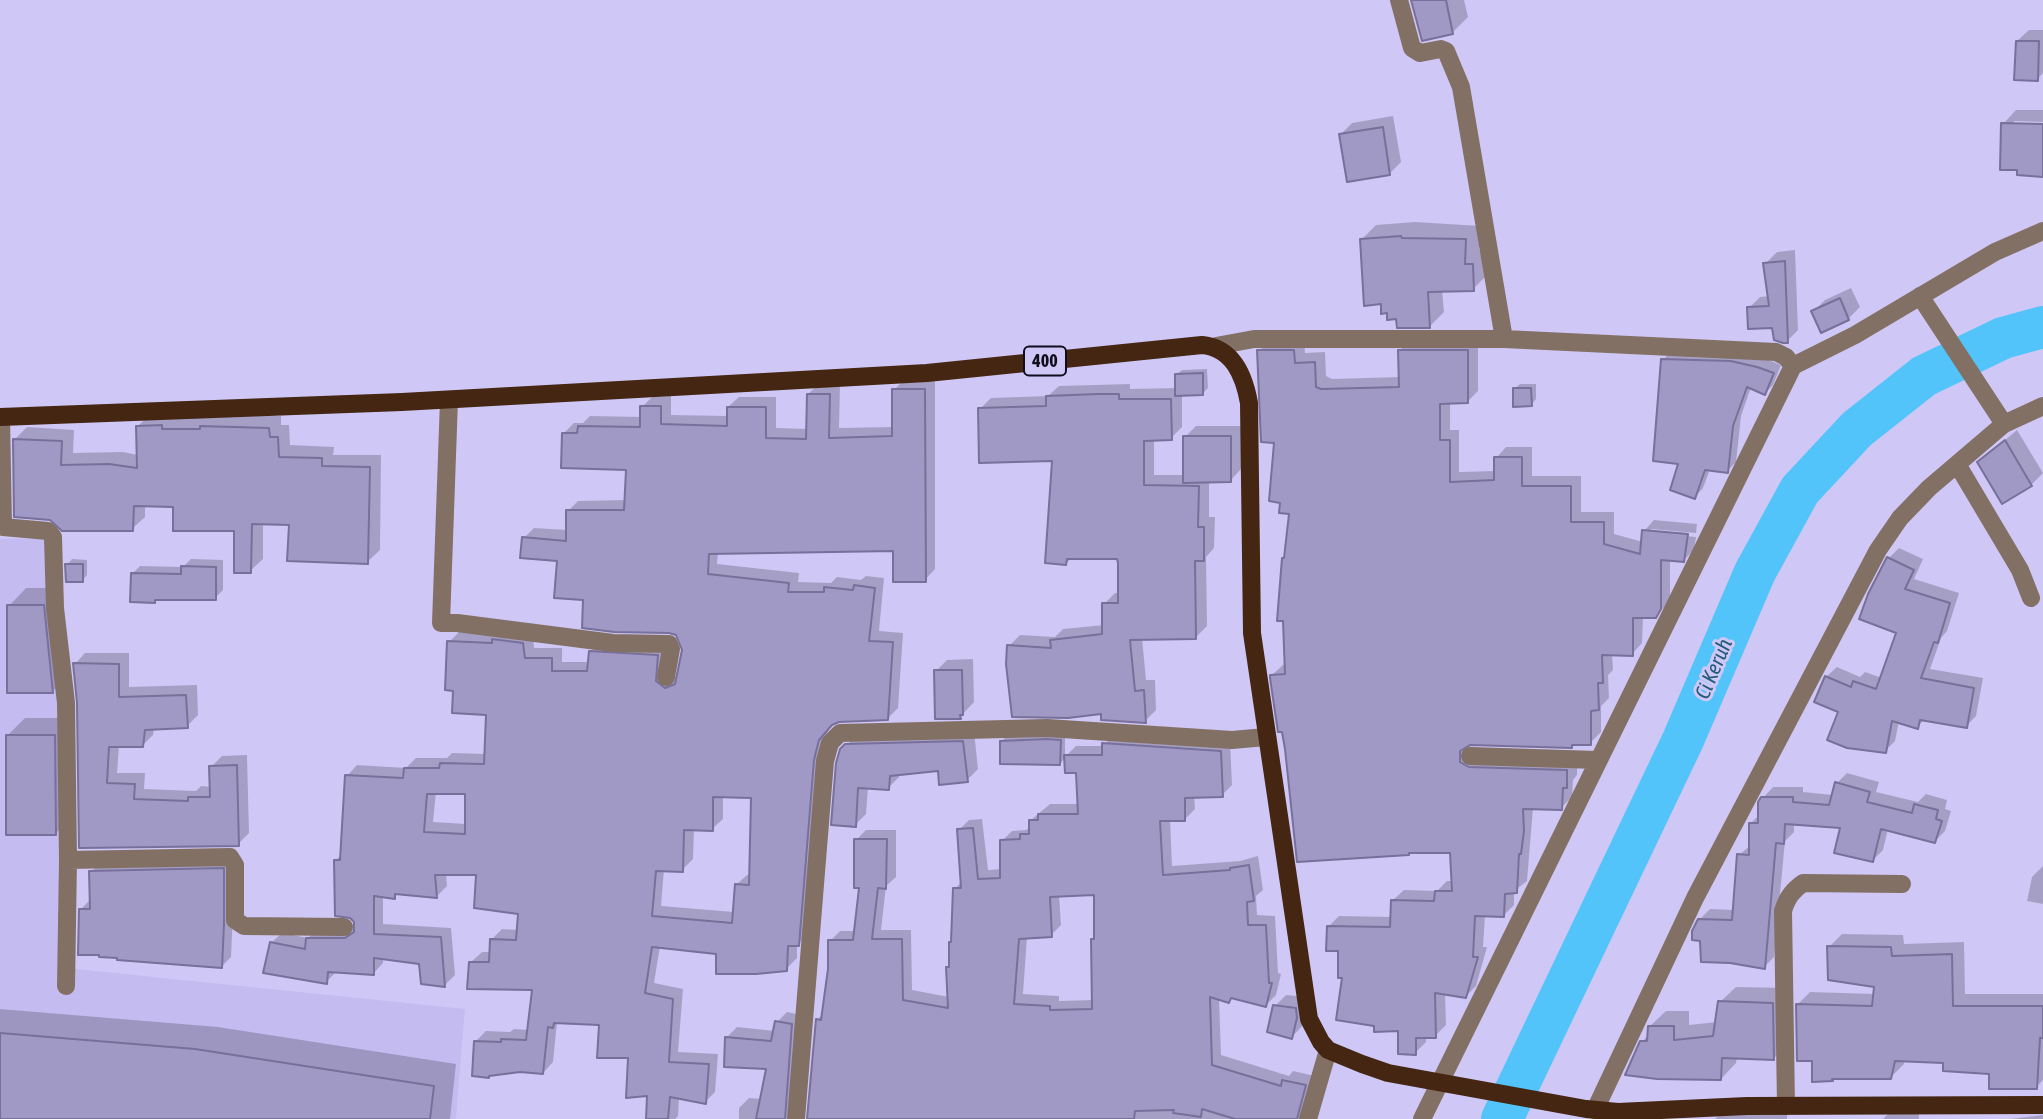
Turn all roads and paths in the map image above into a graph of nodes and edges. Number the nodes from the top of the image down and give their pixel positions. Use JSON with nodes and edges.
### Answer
{"nodes":[{"id":1,"x":1399,"y":0,"type":"edge"},
{"id":2,"x":2043,"y":231,"type":"edge"},
{"id":3,"x":1924,"y":302,"type":"junction"},
{"id":4,"x":1504,"y":339,"type":"junction"},
{"id":5,"x":1216,"y":346,"type":"junction"},
{"id":6,"x":1793,"y":366,"type":"junction"},
{"id":7,"x":449,"y":400,"type":"junction"},
{"id":8,"x":2043,"y":406,"type":"edge"},
{"id":9,"x":1,"y":417,"type":"edge"},
{"id":10,"x":2004,"y":424,"type":"junction"},
{"id":11,"x":1957,"y":464,"type":"junction"},
{"id":12,"x":2031,"y":598,"type":"dead end"},
{"id":13,"x":666,"y":677,"type":"dead end"},
{"id":14,"x":1266,"y":737,"type":"junction"},
{"id":15,"x":1470,"y":756,"type":"dead end"},
{"id":16,"x":1597,"y":760,"type":"junction"},
{"id":17,"x":68,"y":860,"type":"junction"},
{"id":18,"x":1902,"y":884,"type":"dead end"},
{"id":19,"x":344,"y":927,"type":"dead end"},
{"id":20,"x":66,"y":986,"type":"dead end"},
{"id":21,"x":1328,"y":1050,"type":"junction"},
{"id":22,"x":1440,"y":1082,"type":"junction"},
{"id":23,"x":2043,"y":1105,"type":"edge"},
{"id":24,"x":1786,"y":1107,"type":"junction"},
{"id":25,"x":1584,"y":1111,"type":"edge"},
{"id":26,"x":1746,"y":1112,"type":"edge"},
{"id":27,"x":1618,"y":1115,"type":"edge"},
{"id":28,"x":796,"y":1119,"type":"edge"},
{"id":29,"x":1308,"y":1119,"type":"edge"},
{"id":30,"x":1422,"y":1119,"type":"edge"}],
"edges":[{"from":1,"to":4,"type":"street"},
{"from":2,"to":3,"type":"street"},
{"from":3,"to":6,"type":"street"},
{"from":3,"to":10,"type":"street"},
{"from":4,"to":5,"type":"street"},
{"from":4,"to":6,"type":"street"},
{"from":5,"to":7,"type":"main road","number":"400"},
{"from":5,"to":14,"type":"main road"},
{"from":6,"to":16,"type":"street"},
{"from":7,"to":9,"type":"main road","number":"400"},
{"from":7,"to":13,"type":"street"},
{"from":8,"to":10,"type":"street"},
{"from":9,"to":17,"type":"street"},
{"from":10,"to":11,"type":"street"},
{"from":11,"to":12,"type":"street"},
{"from":11,"to":25,"type":"street"},
{"from":14,"to":21,"type":"main road"},
{"from":14,"to":28,"type":"street"},
{"from":15,"to":16,"type":"street"},
{"from":16,"to":22,"type":"street"},
{"from":17,"to":19,"type":"street"},
{"from":17,"to":20,"type":"street"},
{"from":18,"to":24,"type":"street"},
{"from":21,"to":22,"type":"main road"},
{"from":21,"to":29,"type":"street"},
{"from":22,"to":25,"type":"main road"},
{"from":22,"to":30,"type":"street"},
{"from":23,"to":24,"type":"main road"},
{"from":24,"to":26,"type":"main road"},
{"from":25,"to":27,"type":"main road"},
{"from":26,"to":27,"type":"main road"}]}
